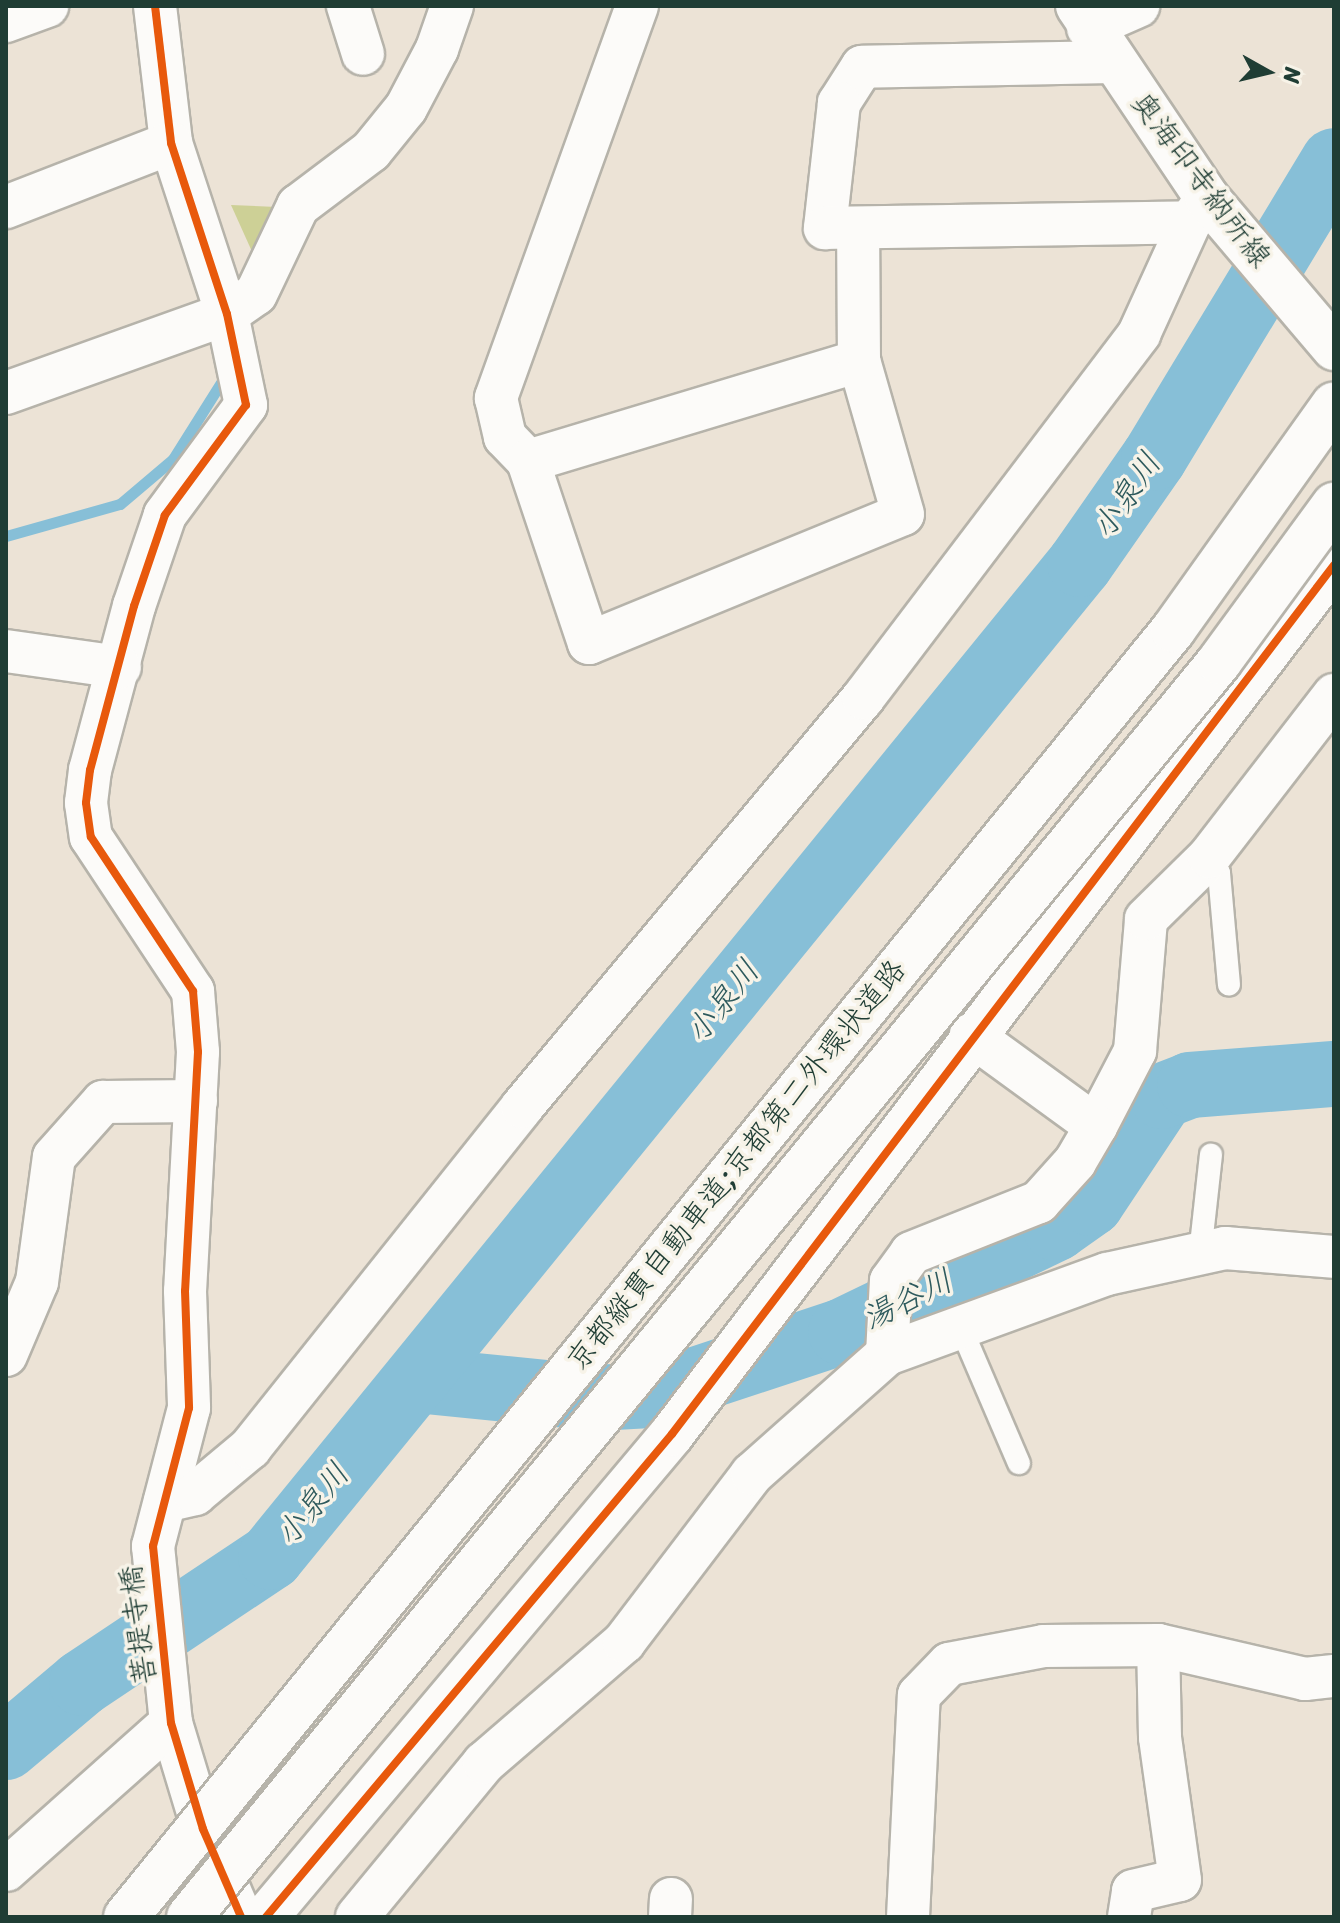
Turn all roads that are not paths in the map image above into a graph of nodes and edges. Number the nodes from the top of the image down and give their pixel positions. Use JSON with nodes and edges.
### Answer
{"nodes":[{"id":1,"x":47,"y":6,"type":"edge"},
{"id":2,"x":155,"y":6,"type":"edge"},
{"id":3,"x":348,"y":6,"type":"edge"},
{"id":4,"x":452,"y":6,"type":"edge"},
{"id":5,"x":637,"y":6,"type":"edge"},
{"id":6,"x":1138,"y":6,"type":"edge"},
{"id":7,"x":6,"y":21,"type":"edge"},
{"id":8,"x":1093,"y":32,"type":"edge"},
{"id":9,"x":363,"y":54,"type":"dead end"},
{"id":10,"x":171,"y":143,"type":"junction"},
{"id":11,"x":6,"y":207,"type":"edge"},
{"id":12,"x":1207,"y":214,"type":"junction"},
{"id":13,"x":858,"y":228,"type":"junction"},
{"id":14,"x":227,"y":314,"type":"junction"},
{"id":15,"x":1326,"y":330,"type":"edge"},
{"id":16,"x":859,"y":361,"type":"junction"},
{"id":17,"x":6,"y":393,"type":"edge"},
{"id":18,"x":1334,"y":404,"type":"edge"},
{"id":19,"x":528,"y":461,"type":"junction"},
{"id":20,"x":1334,"y":505,"type":"edge"},
{"id":21,"x":1334,"y":565,"type":"edge"},
{"id":22,"x":6,"y":651,"type":"edge"},
{"id":23,"x":120,"y":667,"type":"junction"},
{"id":24,"x":1334,"y":695,"type":"edge"},
{"id":25,"x":1209,"y":857,"type":"junction"},
{"id":26,"x":1229,"y":985,"type":"dead end"},
{"id":27,"x":971,"y":1035,"type":"junction"},
{"id":28,"x":196,"y":1101,"type":"junction"},
{"id":29,"x":1096,"y":1126,"type":"junction"},
{"id":30,"x":1211,"y":1155,"type":"dead end"},
{"id":31,"x":1200,"y":1254,"type":"junction"},
{"id":32,"x":1334,"y":1257,"type":"edge"},
{"id":33,"x":889,"y":1317,"type":"junction"},
{"id":34,"x":961,"y":1328,"type":"junction"},
{"id":35,"x":6,"y":1355,"type":"edge"},
{"id":36,"x":1019,"y":1463,"type":"dead end"},
{"id":37,"x":165,"y":1501,"type":"junction"},
{"id":38,"x":1158,"y":1645,"type":"junction"},
{"id":39,"x":1334,"y":1676,"type":"edge"},
{"id":40,"x":171,"y":1711,"type":"junction"},
{"id":41,"x":6,"y":1870,"type":"edge"},
{"id":42,"x":126,"y":1917,"type":"edge"},
{"id":43,"x":189,"y":1917,"type":"edge"},
{"id":44,"x":241,"y":1917,"type":"edge"},
{"id":45,"x":266,"y":1917,"type":"edge"},
{"id":46,"x":357,"y":1917,"type":"edge"},
{"id":47,"x":908,"y":1917,"type":"edge"},
{"id":48,"x":1129,"y":1917,"type":"edge"}],
"edges":[{"from":1,"to":7,"type":"street"},
{"from":2,"to":10,"type":"street"},
{"from":3,"to":9,"type":"street"},
{"from":4,"to":14,"type":"street"},
{"from":5,"to":19,"type":"street"},
{"from":6,"to":8,"type":"street"},
{"from":8,"to":12,"type":"main road","name":"奥海印寺納所線"},
{"from":8,"to":13,"type":"street"},
{"from":10,"to":11,"type":"street"},
{"from":10,"to":14,"type":"street"},
{"from":12,"to":13,"type":"street"},
{"from":12,"to":15,"type":"main road","name":"奥海印寺納所線"},
{"from":12,"to":37,"type":"street"},
{"from":13,"to":16,"type":"street"},
{"from":14,"to":17,"type":"street"},
{"from":14,"to":23,"type":"street"},
{"from":16,"to":19,"type":"street"},
{"from":16,"to":19,"type":"street"},
{"from":18,"to":42,"type":"main road","name":"京都縦貫自動車道;京都第二外環状道路","bridge":true},
{"from":20,"to":43,"type":"main road","name":"京都縦貫自動車道;京都第二外環状道路","bridge":true},
{"from":21,"to":27,"type":"main road"},
{"from":22,"to":23,"type":"street"},
{"from":23,"to":28,"type":"street"},
{"from":24,"to":25,"type":"street"},
{"from":25,"to":26,"type":"lane"},
{"from":25,"to":29,"type":"street"},
{"from":27,"to":29,"type":"street"},
{"from":27,"to":45,"type":"main road"},
{"from":28,"to":35,"type":"street"},
{"from":28,"to":37,"type":"street"},
{"from":29,"to":33,"type":"street"},
{"from":30,"to":31,"type":"lane"},
{"from":31,"to":32,"type":"street"},
{"from":31,"to":34,"type":"street"},
{"from":33,"to":34,"type":"street"},
{"from":33,"to":46,"type":"street"},
{"from":34,"to":36,"type":"lane"},
{"from":37,"to":40,"type":"street","name":"菩提寺橋"},
{"from":38,"to":39,"type":"street"},
{"from":38,"to":47,"type":"street"},
{"from":38,"to":48,"type":"street"},
{"from":40,"to":41,"type":"street"},
{"from":40,"to":44,"type":"street","name":"菩提寺橋"}]}
